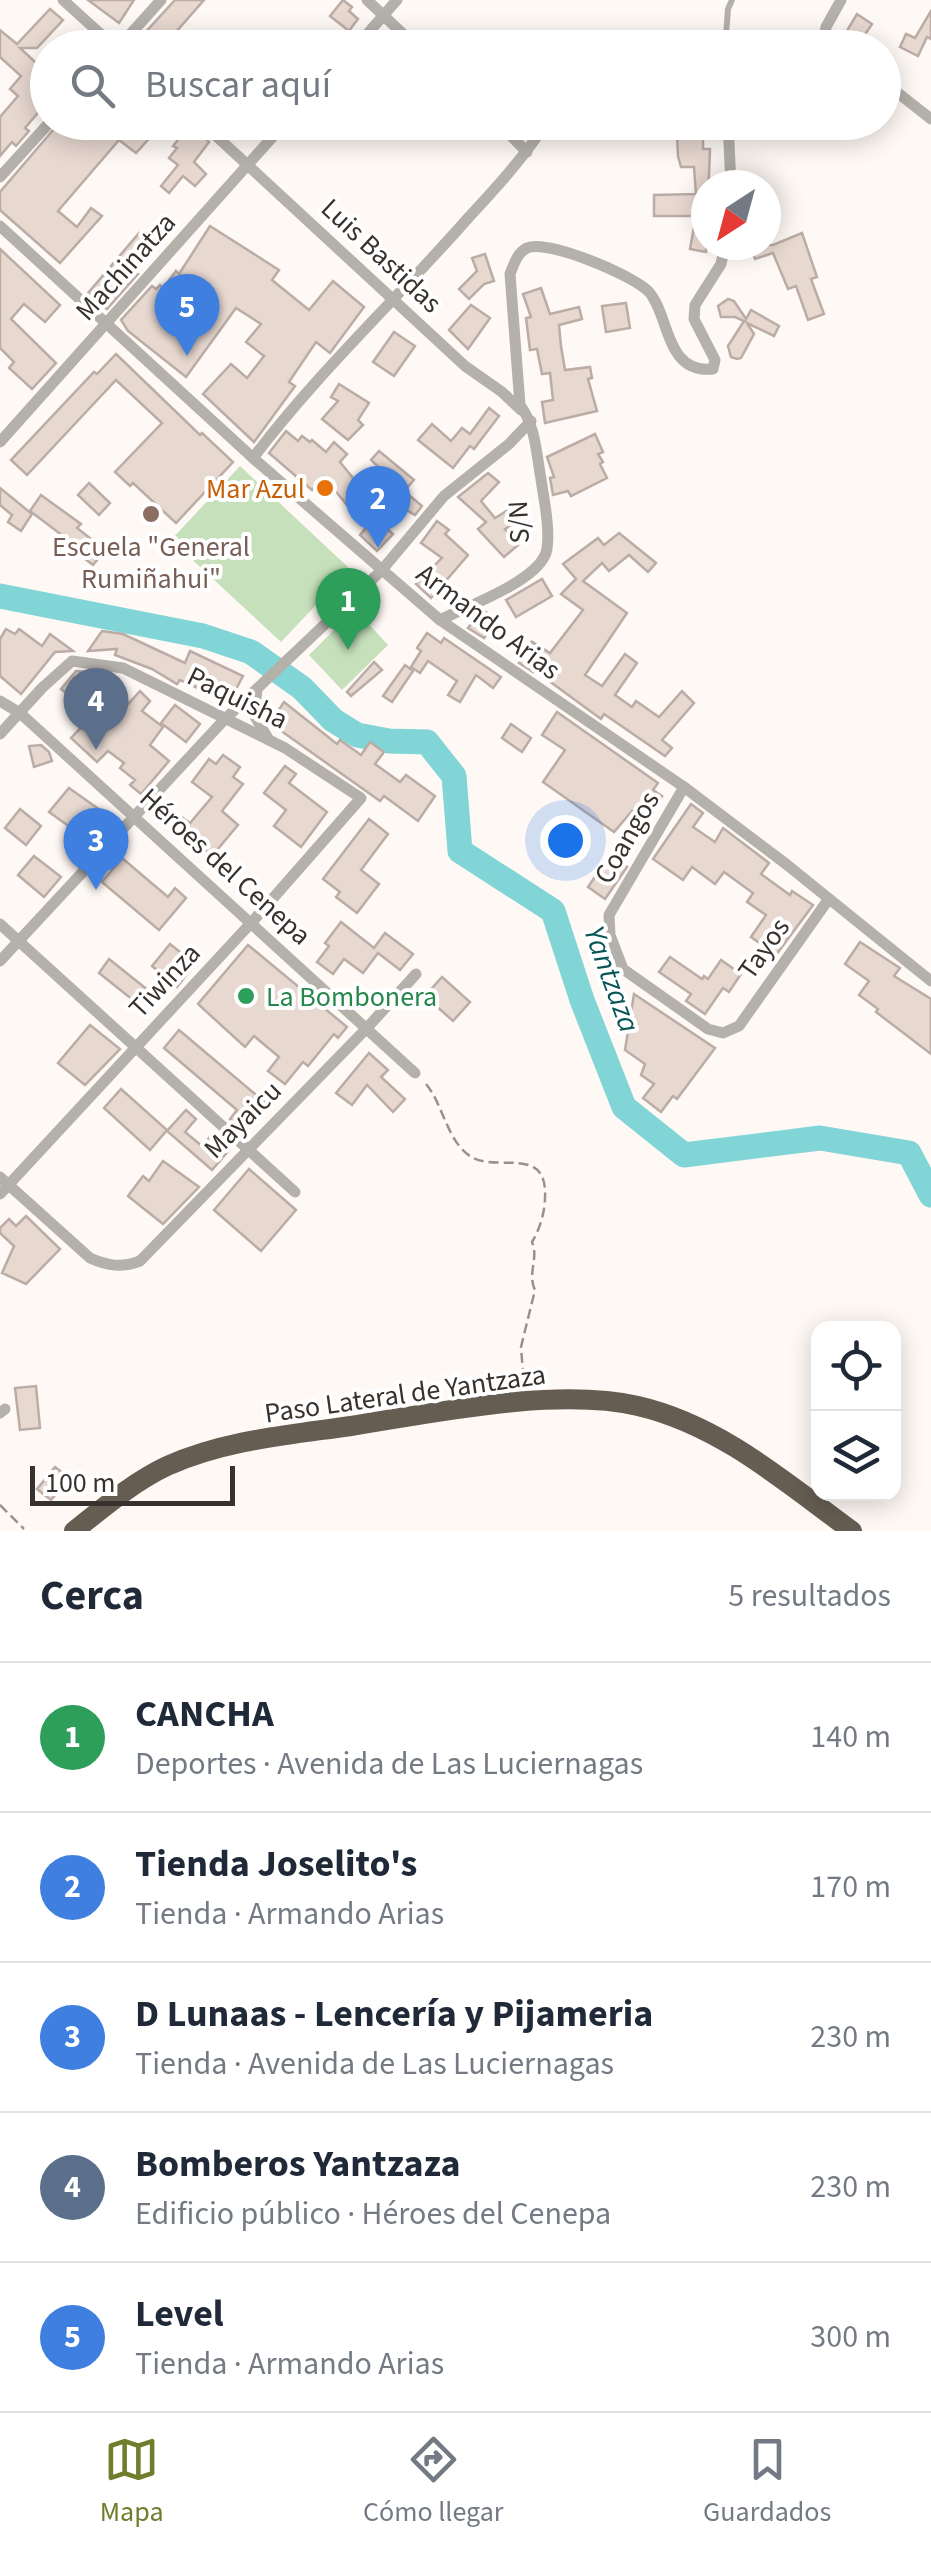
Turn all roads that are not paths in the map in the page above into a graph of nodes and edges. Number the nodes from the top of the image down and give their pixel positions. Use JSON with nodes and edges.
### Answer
{"nodes":[{"id":1,"x":62,"y":0,"type":"edge"},
{"id":2,"x":161,"y":0,"type":"edge"},
{"id":3,"x":367,"y":0,"type":"edge"},
{"id":4,"x":397,"y":0,"type":"edge"},
{"id":5,"x":732,"y":0,"type":"edge"},
{"id":6,"x":842,"y":0,"type":"edge"},
{"id":7,"x":384,"y":16,"type":"junction"},
{"id":8,"x":96,"y":30,"type":"edge"},
{"id":9,"x":134,"y":30,"type":"edge"},
{"id":10,"x":371,"y":30,"type":"edge"},
{"id":11,"x":399,"y":30,"type":"edge"},
{"id":12,"x":726,"y":30,"type":"edge"},
{"id":13,"x":826,"y":30,"type":"edge"},
{"id":14,"x":901,"y":95,"type":"edge"},
{"id":15,"x":931,"y":119,"type":"edge"},
{"id":16,"x":33,"y":140,"type":"edge"},
{"id":17,"x":221,"y":140,"type":"edge"},
{"id":18,"x":270,"y":140,"type":"edge"},
{"id":19,"x":516,"y":140,"type":"edge"},
{"id":20,"x":536,"y":140,"type":"edge"},
{"id":21,"x":729,"y":140,"type":"edge"},
{"id":22,"x":528,"y":152,"type":"junction"},
{"id":23,"x":248,"y":164,"type":"junction"},
{"id":24,"x":730,"y":170,"type":"edge"},
{"id":25,"x":0,"y":176,"type":"edge"},
{"id":26,"x":0,"y":226,"type":"edge"},
{"id":27,"x":723,"y":260,"type":"edge"},
{"id":28,"x":394,"y":302,"type":"junction"},
{"id":29,"x":108,"y":323,"type":"junction"},
{"id":30,"x":531,"y":421,"type":"junction"},
{"id":31,"x":0,"y":442,"type":"edge"},
{"id":32,"x":253,"y":458,"type":"junction"},
{"id":33,"x":381,"y":570,"type":"junction"},
{"id":34,"x":440,"y":620,"type":"junction"},
{"id":35,"x":260,"y":685,"type":"junction"},
{"id":36,"x":0,"y":701,"type":"edge"},
{"id":37,"x":20,"y":712,"type":"junction"},
{"id":38,"x":224,"y":720,"type":"junction"},
{"id":39,"x":0,"y":734,"type":"edge"},
{"id":40,"x":270,"y":741,"type":"junction"},
{"id":41,"x":684,"y":787,"type":"junction"},
{"id":42,"x":361,"y":798,"type":"joint"},
{"id":43,"x":134,"y":816,"type":"junction"},
{"id":44,"x":828,"y":900,"type":"junction"},
{"id":45,"x":252,"y":922,"type":"junction"},
{"id":46,"x":0,"y":924,"type":"edge"},
{"id":47,"x":18,"y":941,"type":"junction"},
{"id":48,"x":0,"y":962,"type":"edge"},
{"id":49,"x":416,"y":974,"type":"dead end"},
{"id":50,"x":931,"y":981,"type":"edge"},
{"id":51,"x":739,"y":1026,"type":"joint"},
{"id":52,"x":366,"y":1029,"type":"junction"},
{"id":53,"x":134,"y":1048,"type":"junction"},
{"id":54,"x":415,"y":1073,"type":"road end"},
{"id":55,"x":246,"y":1150,"type":"junction"},
{"id":56,"x":3,"y":1185,"type":"edge"},
{"id":57,"x":295,"y":1192,"type":"dead end"},
{"id":58,"x":74,"y":1531,"type":"edge"},
{"id":59,"x":852,"y":1531,"type":"edge"}],
"edges":[{"from":1,"to":8,"type":"street"},
{"from":2,"to":9,"type":"street"},
{"from":3,"to":7,"type":"street"},
{"from":4,"to":7,"type":"street"},
{"from":5,"to":12,"type":"lane"},
{"from":6,"to":13,"type":"street"},
{"from":7,"to":10,"type":"street"},
{"from":7,"to":11,"type":"street"},
{"from":14,"to":15,"type":"street"},
{"from":16,"to":25,"type":"street"},
{"from":17,"to":23,"type":"street","name":"Luis Bastidas"},
{"from":18,"to":23,"type":"street","name":"Machinatza"},
{"from":19,"to":22,"type":"street"},
{"from":20,"to":22,"type":"street"},
{"from":21,"to":24,"type":"street"},
{"from":22,"to":28,"type":"street"},
{"from":23,"to":28,"type":"street","name":"Luis Bastidas"},
{"from":23,"to":29,"type":"street","name":"Machinatza"},
{"from":26,"to":29,"type":"street","name":"Armando Arias"},
{"from":27,"to":30,"type":"street"},
{"from":28,"to":30,"type":"street","name":"Luis Bastidas"},
{"from":28,"to":32,"type":"street"},
{"from":29,"to":31,"type":"street","name":"Machinatza"},
{"from":29,"to":32,"type":"street","name":"Armando Arias"},
{"from":30,"to":33,"type":"street"},
{"from":30,"to":34,"type":"street","name":"S/N"},
{"from":32,"to":33,"type":"street","name":"Armando Arias"},
{"from":33,"to":34,"type":"street","name":"Armando Arias"},
{"from":33,"to":35,"type":"street"},
{"from":34,"to":41,"type":"street","name":"Armando Arias"},
{"from":35,"to":38,"type":"street"},
{"from":35,"to":40,"type":"street"},
{"from":36,"to":37,"type":"street","name":"Héroes del Cenepa"},
{"from":37,"to":38,"type":"street","name":"Paquisha"},
{"from":37,"to":39,"type":"street"},
{"from":37,"to":43,"type":"street","name":"Héroes del Cenepa"},
{"from":38,"to":40,"type":"street","name":"Paquisha"},
{"from":38,"to":43,"type":"street"},
{"from":40,"to":42,"type":"street","name":"Paquisha"},
{"from":41,"to":44,"type":"street","name":"Armando Arias"},
{"from":41,"to":51,"type":"street","name":"Coangos"},
{"from":42,"to":45,"type":"street","name":"Tiwinza"},
{"from":43,"to":45,"type":"street","name":"Héroes del Cenepa"},
{"from":43,"to":47,"type":"street"},
{"from":44,"to":50,"type":"street","name":"Armando Arias"},
{"from":44,"to":51,"type":"street","name":"Tayos"},
{"from":45,"to":52,"type":"street","name":"Héroes del Cenepa"},
{"from":45,"to":53,"type":"street","name":"Tiwinza"},
{"from":46,"to":47,"type":"street"},
{"from":47,"to":48,"type":"street"},
{"from":47,"to":53,"type":"street"},
{"from":49,"to":52,"type":"street","name":"Mayaicu"},
{"from":52,"to":54,"type":"street","name":"Héroes del Cenepa"},
{"from":52,"to":55,"type":"street","name":"Mayaicu"},
{"from":53,"to":55,"type":"street"},
{"from":53,"to":56,"type":"street","name":"Tiwinza"},
{"from":55,"to":56,"type":"street","name":"Mayaicu"},
{"from":55,"to":57,"type":"street"},
{"from":58,"to":59,"type":"highway","name":"Paso Lateral de Yantzaza"}]}
